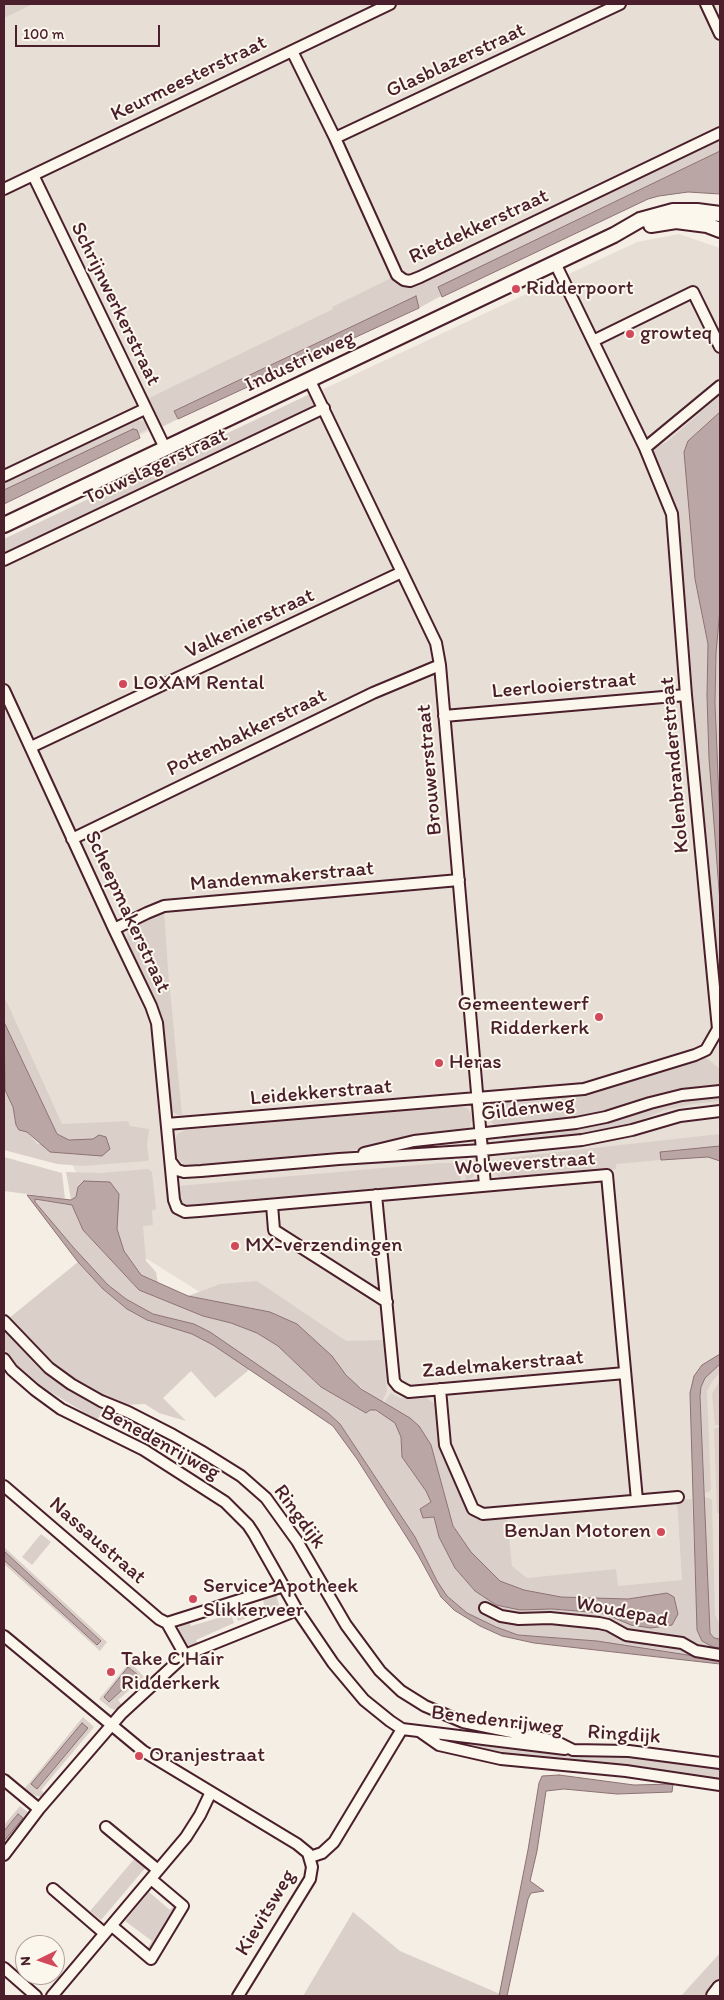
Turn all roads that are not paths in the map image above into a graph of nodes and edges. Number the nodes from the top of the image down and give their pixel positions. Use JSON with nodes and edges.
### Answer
{"nodes":[{"id":1,"x":390,"y":4,"type":"edge"},
{"id":2,"x":620,"y":4,"type":"edge"},
{"id":3,"x":706,"y":4,"type":"edge"},
{"id":4,"x":720,"y":34,"type":"edge"},
{"id":5,"x":292,"y":51,"type":"junction"},
{"id":6,"x":720,"y":133,"type":"edge"},
{"id":7,"x":335,"y":138,"type":"junction"},
{"id":8,"x":33,"y":175,"type":"junction"},
{"id":9,"x":4,"y":189,"type":"edge"},
{"id":10,"x":720,"y":214,"type":"edge"},
{"id":11,"x":720,"y":230,"type":"edge"},
{"id":12,"x":614,"y":235,"type":"junction"},
{"id":13,"x":555,"y":263,"type":"junction"},
{"id":14,"x":593,"y":341,"type":"junction"},
{"id":15,"x":720,"y":347,"type":"edge"},
{"id":16,"x":309,"y":379,"type":"junction"},
{"id":17,"x":720,"y":386,"type":"edge"},
{"id":18,"x":324,"y":408,"type":"junction"},
{"id":19,"x":145,"y":409,"type":"junction"},
{"id":20,"x":165,"y":448,"type":"junction"},
{"id":21,"x":645,"y":448,"type":"junction"},
{"id":22,"x":4,"y":476,"type":"edge"},
{"id":23,"x":4,"y":525,"type":"edge"},
{"id":24,"x":4,"y":560,"type":"edge"},
{"id":25,"x":402,"y":572,"type":"junction"},
{"id":26,"x":440,"y":665,"type":"junction"},
{"id":27,"x":4,"y":690,"type":"edge"},
{"id":28,"x":686,"y":694,"type":"junction"},
{"id":29,"x":444,"y":716,"type":"junction"},
{"id":30,"x":32,"y":748,"type":"junction"},
{"id":31,"x":72,"y":839,"type":"junction"},
{"id":32,"x":459,"y":880,"type":"junction"},
{"id":33,"x":114,"y":929,"type":"junction"},
{"id":34,"x":720,"y":1091,"type":"edge"},
{"id":35,"x":478,"y":1100,"type":"junction"},
{"id":36,"x":720,"y":1111,"type":"edge"},
{"id":37,"x":167,"y":1124,"type":"junction"},
{"id":38,"x":481,"y":1134,"type":"junction"},
{"id":39,"x":482,"y":1150,"type":"junction"},
{"id":40,"x":338,"y":1159,"type":"junction"},
{"id":41,"x":171,"y":1162,"type":"junction"},
{"id":42,"x":485,"y":1185,"type":"junction"},
{"id":43,"x":376,"y":1195,"type":"junction"},
{"id":44,"x":272,"y":1205,"type":"junction"},
{"id":45,"x":387,"y":1302,"type":"junction"},
{"id":46,"x":4,"y":1321,"type":"edge"},
{"id":47,"x":4,"y":1359,"type":"edge"},
{"id":48,"x":625,"y":1373,"type":"junction"},
{"id":49,"x":440,"y":1389,"type":"junction"},
{"id":50,"x":4,"y":1486,"type":"edge"},
{"id":51,"x":678,"y":1496,"type":"dead end"},
{"id":52,"x":637,"y":1500,"type":"junction"},
{"id":53,"x":284,"y":1586,"type":"junction"},
{"id":54,"x":485,"y":1608,"type":"dead end"},
{"id":55,"x":297,"y":1610,"type":"junction"},
{"id":56,"x":167,"y":1623,"type":"junction"},
{"id":57,"x":4,"y":1636,"type":"edge"},
{"id":58,"x":185,"y":1655,"type":"junction"},
{"id":59,"x":720,"y":1655,"type":"edge"},
{"id":60,"x":111,"y":1725,"type":"junction"},
{"id":61,"x":402,"y":1729,"type":"junction"},
{"id":62,"x":416,"y":1730,"type":"junction"},
{"id":63,"x":573,"y":1750,"type":"junction"},
{"id":64,"x":720,"y":1763,"type":"edge"},
{"id":65,"x":4,"y":1780,"type":"edge"},
{"id":66,"x":720,"y":1785,"type":"edge"},
{"id":67,"x":211,"y":1792,"type":"junction"},
{"id":68,"x":39,"y":1809,"type":"junction"},
{"id":69,"x":106,"y":1827,"type":"dead end"},
{"id":70,"x":4,"y":1855,"type":"edge"},
{"id":71,"x":310,"y":1857,"type":"junction"},
{"id":72,"x":155,"y":1874,"type":"junction"},
{"id":73,"x":53,"y":1889,"type":"dead end"},
{"id":74,"x":108,"y":1929,"type":"junction"},
{"id":75,"x":4,"y":1968,"type":"edge"},
{"id":76,"x":720,"y":1988,"type":"edge"},
{"id":77,"x":36,"y":1996,"type":"edge"},
{"id":78,"x":52,"y":1996,"type":"edge"},
{"id":79,"x":238,"y":1996,"type":"edge"},
{"id":80,"x":714,"y":1996,"type":"edge"}],
"edges":[{"from":1,"to":5,"type":"street","name":"Keurmeesterstraat"},
{"from":2,"to":7,"type":"street","name":"Glasblazerstraat"},
{"from":3,"to":4,"type":"street"},
{"from":5,"to":7,"type":"street","name":"Rietdekkerstraat"},
{"from":5,"to":8,"type":"street","name":"Keurmeesterstraat"},
{"from":6,"to":7,"type":"street","name":"Rietdekkerstraat"},
{"from":8,"to":9,"type":"street","name":"Keurmeesterstraat"},
{"from":8,"to":19,"type":"street","name":"Schrijnwerkerstraat"},
{"from":10,"to":12,"type":"street","name":"Industrieweg"},
{"from":11,"to":12,"type":"street","name":"Industrieweg"},
{"from":12,"to":13,"type":"street","name":"Industrieweg"},
{"from":13,"to":14,"type":"street","name":"Kolenbranderstraat"},
{"from":13,"to":16,"type":"street","name":"Industrieweg"},
{"from":14,"to":15,"type":"street"},
{"from":14,"to":21,"type":"street","name":"Kolenbranderstraat"},
{"from":16,"to":18,"type":"street","name":"Brouwerstraat"},
{"from":16,"to":20,"type":"street","name":"Industrieweg"},
{"from":17,"to":21,"type":"street"},
{"from":18,"to":24,"type":"street","name":"Touwslagerstraat"},
{"from":18,"to":25,"type":"street","name":"Brouwerstraat"},
{"from":19,"to":20,"type":"street","name":"Schrijnwerkerstraat"},
{"from":19,"to":22,"type":"street"},
{"from":20,"to":23,"type":"street","name":"Industrieweg"},
{"from":21,"to":28,"type":"street","name":"Kolenbranderstraat"},
{"from":25,"to":26,"type":"street","name":"Brouwerstraat"},
{"from":25,"to":30,"type":"street","name":"Valkenierstraat"},
{"from":26,"to":29,"type":"street","name":"Brouwerstraat"},
{"from":26,"to":31,"type":"street","name":"Pottenbakkerstraat"},
{"from":27,"to":30,"type":"street","name":"Scheepmakerstraat"},
{"from":28,"to":29,"type":"street","name":"Leerlooierstraat"},
{"from":28,"to":35,"type":"street","name":"Kolenbranderstraat"},
{"from":29,"to":32,"type":"street","name":"Brouwerstraat"},
{"from":30,"to":31,"type":"street","name":"Scheepmakerstraat"},
{"from":31,"to":33,"type":"street","name":"Scheepmakerstraat"},
{"from":32,"to":33,"type":"street","name":"Mandenmakerstraat"},
{"from":32,"to":35,"type":"street","name":"Brouwerstraat"},
{"from":33,"to":37,"type":"street","name":"Scheepmakerstraat"},
{"from":34,"to":38,"type":"street","name":"Gildenweg"},
{"from":35,"to":37,"type":"street","name":"Leidekkerstraat"},
{"from":35,"to":38,"type":"street","name":"Brouwerstraat"},
{"from":36,"to":39,"type":"street","name":"Gildenweg"},
{"from":37,"to":41,"type":"street","name":"Scheepmakerstraat"},
{"from":38,"to":39,"type":"street","name":"Brouwerstraat"},
{"from":38,"to":40,"type":"street","name":"Gildenweg"},
{"from":39,"to":40,"type":"street","name":"Gildenweg"},
{"from":39,"to":42,"type":"street","name":"Brouwerstraat"},
{"from":40,"to":41,"type":"street","name":"Gildenweg"},
{"from":41,"to":44,"type":"street","name":"Wolweverstraat"},
{"from":42,"to":43,"type":"street","name":"Wolweverstraat"},
{"from":42,"to":48,"type":"street","name":"Wolweverstraat"},
{"from":43,"to":44,"type":"street","name":"Wolweverstraat"},
{"from":43,"to":45,"type":"street","name":"Zadelmakerstraat"},
{"from":44,"to":45,"type":"street"},
{"from":45,"to":49,"type":"street","name":"Zadelmakerstraat"},
{"from":46,"to":63,"type":"street","name":"Ringdijk"},
{"from":47,"to":53,"type":"street","name":"Benedenrijweg"},
{"from":48,"to":49,"type":"street","name":"Zadelmakerstraat"},
{"from":48,"to":52,"type":"street","name":"Wolweverstraat"},
{"from":49,"to":52,"type":"street"},
{"from":50,"to":56,"type":"street","name":"Nassaustraat"},
{"from":51,"to":52,"type":"street"},
{"from":53,"to":55,"type":"street","name":"Benedenrijweg"},
{"from":53,"to":56,"type":"street"},
{"from":54,"to":59,"type":"street","name":"Woudepad"},
{"from":55,"to":58,"type":"street"},
{"from":55,"to":61,"type":"street","name":"Benedenrijweg"},
{"from":56,"to":58,"type":"street"},
{"from":57,"to":60,"type":"street"},
{"from":58,"to":60,"type":"street"},
{"from":60,"to":67,"type":"street"},
{"from":60,"to":68,"type":"street"},
{"from":61,"to":62,"type":"street","name":"Benedenrijweg"},
{"from":61,"to":71,"type":"street","name":"Kievitsweg"},
{"from":62,"to":63,"type":"street","name":"Benedenrijweg"},
{"from":62,"to":66,"type":"street","name":"Benedenrijweg"},
{"from":63,"to":64,"type":"street","name":"Ringdijk"},
{"from":65,"to":68,"type":"street"},
{"from":67,"to":71,"type":"street"},
{"from":67,"to":72,"type":"street"},
{"from":68,"to":70,"type":"street"},
{"from":69,"to":72,"type":"street"},
{"from":71,"to":79,"type":"street","name":"Kievitsweg"},
{"from":72,"to":74,"type":"street"},
{"from":72,"to":74,"type":"street"},
{"from":73,"to":74,"type":"street"},
{"from":74,"to":78,"type":"street"},
{"from":75,"to":77,"type":"street"},
{"from":76,"to":80,"type":"street"}]}
